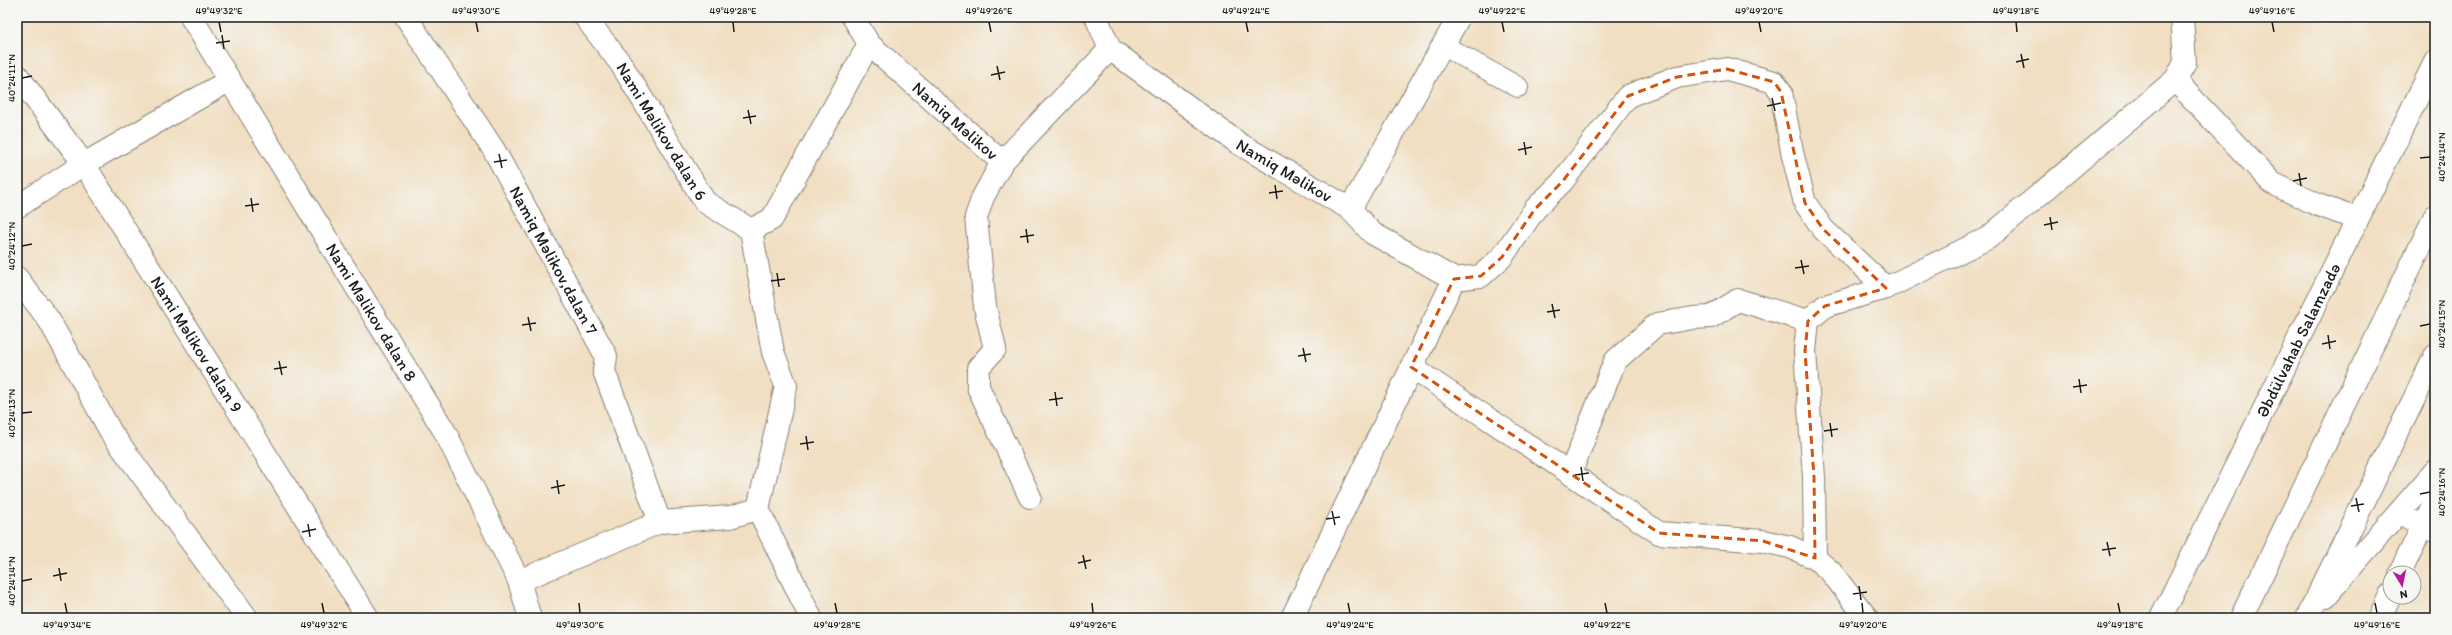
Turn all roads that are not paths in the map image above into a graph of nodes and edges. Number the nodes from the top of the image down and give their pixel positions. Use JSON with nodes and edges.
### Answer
{"nodes":[{"id":1,"x":191,"y":17,"type":"edge"},
{"id":2,"x":406,"y":17,"type":"edge"},
{"id":3,"x":585,"y":17,"type":"edge"},
{"id":4,"x":853,"y":17,"type":"edge"},
{"id":5,"x":1096,"y":17,"type":"edge"},
{"id":6,"x":1459,"y":17,"type":"edge"},
{"id":7,"x":2182,"y":17,"type":"edge"},
{"id":8,"x":869,"y":44,"type":"junction"},
{"id":9,"x":1444,"y":46,"type":"junction"},
{"id":10,"x":1110,"y":49,"type":"junction"},
{"id":11,"x":2435,"y":62,"type":"edge"},
{"id":12,"x":17,"y":76,"type":"edge"},
{"id":13,"x":230,"y":80,"type":"junction"},
{"id":14,"x":2175,"y":80,"type":"junction"},
{"id":15,"x":1518,"y":87,"type":"dead end"},
{"id":16,"x":1002,"y":162,"type":"junction"},
{"id":17,"x":84,"y":164,"type":"junction"},
{"id":18,"x":17,"y":207,"type":"edge"},
{"id":19,"x":1350,"y":209,"type":"junction"},
{"id":20,"x":2435,"y":216,"type":"edge"},
{"id":21,"x":2357,"y":219,"type":"junction"},
{"id":22,"x":751,"y":230,"type":"junction"},
{"id":23,"x":17,"y":278,"type":"edge"},
{"id":24,"x":1454,"y":279,"type":"junction"},
{"id":25,"x":1886,"y":288,"type":"junction"},
{"id":26,"x":1808,"y":321,"type":"junction"},
{"id":27,"x":2435,"y":356,"type":"edge"},
{"id":28,"x":1411,"y":367,"type":"junction"},
{"id":29,"x":2435,"y":471,"type":"edge"},
{"id":30,"x":1570,"y":474,"type":"junction"},
{"id":31,"x":1030,"y":497,"type":"dead end"},
{"id":32,"x":2435,"y":501,"type":"edge"},
{"id":33,"x":758,"y":509,"type":"junction"},
{"id":34,"x":2398,"y":513,"type":"junction"},
{"id":35,"x":660,"y":522,"type":"junction"},
{"id":36,"x":2429,"y":528,"type":"edge"},
{"id":37,"x":1815,"y":558,"type":"junction"},
{"id":38,"x":2405,"y":565,"type":"edge"},
{"id":39,"x":519,"y":581,"type":"junction"},
{"id":40,"x":2386,"y":605,"type":"edge"},
{"id":41,"x":527,"y":617,"type":"edge"},
{"id":42,"x":247,"y":618,"type":"edge"},
{"id":43,"x":368,"y":618,"type":"edge"},
{"id":44,"x":811,"y":618,"type":"edge"},
{"id":45,"x":1292,"y":618,"type":"edge"},
{"id":46,"x":1867,"y":618,"type":"edge"},
{"id":47,"x":2161,"y":618,"type":"edge"},
{"id":48,"x":2241,"y":618,"type":"edge"},
{"id":49,"x":2307,"y":618,"type":"edge"},
{"id":50,"x":2380,"y":618,"type":"edge"}],
"edges":[{"from":1,"to":13,"type":"street","name":"Nami Məlikov dalan 8"},
{"from":2,"to":35,"type":"street","name":"Namiq Məlikov,dalan 7"},
{"from":3,"to":22,"type":"street","name":"Nami Məlikov dalan 6"},
{"from":4,"to":8,"type":"street","name":"Namiq Məlikov"},
{"from":5,"to":10,"type":"street"},
{"from":6,"to":9,"type":"street"},
{"from":7,"to":14,"type":"street"},
{"from":8,"to":16,"type":"street","name":"Namiq Məlikov"},
{"from":8,"to":22,"type":"street"},
{"from":9,"to":15,"type":"lane"},
{"from":9,"to":19,"type":"street"},
{"from":10,"to":16,"type":"street","name":"Namiq Məlikov"},
{"from":10,"to":19,"type":"street","name":"Namiq Məlikov"},
{"from":11,"to":21,"type":"street","name":"Əbdülvahab Salamzadə"},
{"from":12,"to":17,"type":"street","name":"Nami Məlikov dalan 9"},
{"from":13,"to":17,"type":"street"},
{"from":13,"to":39,"type":"street","name":"Nami Məlikov dalan 8"},
{"from":14,"to":21,"type":"street"},
{"from":14,"to":25,"type":"street"},
{"from":16,"to":31,"type":"street"},
{"from":17,"to":18,"type":"street"},
{"from":17,"to":43,"type":"street","name":"Nami Məlikov dalan 9"},
{"from":19,"to":24,"type":"street","name":"Namiq Məlikov"},
{"from":20,"to":48,"type":"street"},
{"from":21,"to":47,"type":"street","name":"Əbdülvahab Salamzadə"},
{"from":22,"to":33,"type":"street"},
{"from":23,"to":42,"type":"street"},
{"from":24,"to":25,"type":"street"},
{"from":24,"to":28,"type":"street"},
{"from":25,"to":26,"type":"street"},
{"from":26,"to":30,"type":"street"},
{"from":26,"to":37,"type":"street"},
{"from":27,"to":49,"type":"street"},
{"from":28,"to":30,"type":"street"},
{"from":28,"to":45,"type":"street"},
{"from":29,"to":34,"type":"street"},
{"from":30,"to":37,"type":"street"},
{"from":32,"to":36,"type":"street"},
{"from":33,"to":35,"type":"street"},
{"from":33,"to":44,"type":"street"},
{"from":34,"to":36,"type":"lane"},
{"from":34,"to":49,"type":"street"},
{"from":35,"to":39,"type":"street"},
{"from":36,"to":38,"type":"street"},
{"from":37,"to":46,"type":"street"},
{"from":39,"to":41,"type":"street","name":"Nami Məlikov dalan 8"},
{"from":40,"to":50,"type":"street"}]}
